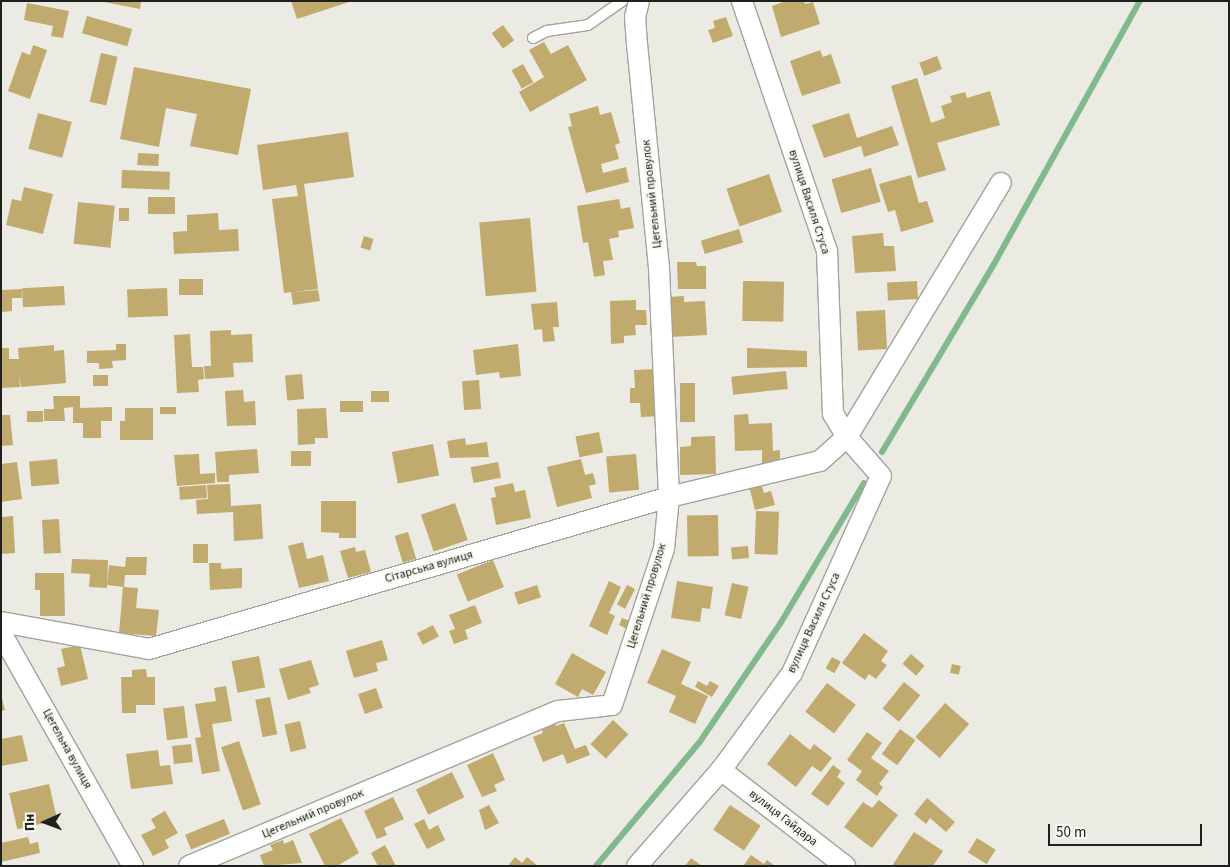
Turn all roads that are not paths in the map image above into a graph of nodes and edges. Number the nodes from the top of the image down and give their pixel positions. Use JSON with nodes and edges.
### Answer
{"nodes":[{"id":1,"x":622,"y":1,"type":"edge"},
{"id":2,"x":639,"y":1,"type":"edge"},
{"id":3,"x":742,"y":1,"type":"edge"},
{"id":4,"x":534,"y":38,"type":"dead end"},
{"id":5,"x":1001,"y":183,"type":"dead end"},
{"id":6,"x":847,"y":437,"type":"junction"},
{"id":7,"x":669,"y":497,"type":"junction"},
{"id":8,"x":1,"y":622,"type":"edge"},
{"id":9,"x":1,"y":633,"type":"edge"},
{"id":10,"x":721,"y":770,"type":"junction"},
{"id":11,"x":133,"y":866,"type":"edge"},
{"id":12,"x":189,"y":866,"type":"edge"},
{"id":13,"x":637,"y":866,"type":"edge"},
{"id":14,"x":845,"y":866,"type":"edge"}],
"edges":[{"from":1,"to":4,"type":"lane"},
{"from":2,"to":7,"type":"street","name":"Цегельний провулок"},
{"from":3,"to":6,"type":"street","name":"вулиця Василя Стуса"},
{"from":5,"to":6,"type":"street"},
{"from":6,"to":7,"type":"street","name":"Сітарська вулиця"},
{"from":6,"to":10,"type":"street","name":"вулиця Василя Стуса"},
{"from":7,"to":8,"type":"street","name":"Сітарська вулиця"},
{"from":7,"to":12,"type":"street","name":"Цегельний провулок"},
{"from":9,"to":11,"type":"street","name":"Цегельна вулиця"},
{"from":10,"to":13,"type":"street","name":"вулиця Василя Стуса"},
{"from":10,"to":14,"type":"street","name":"вулиця Гайдара"}]}
